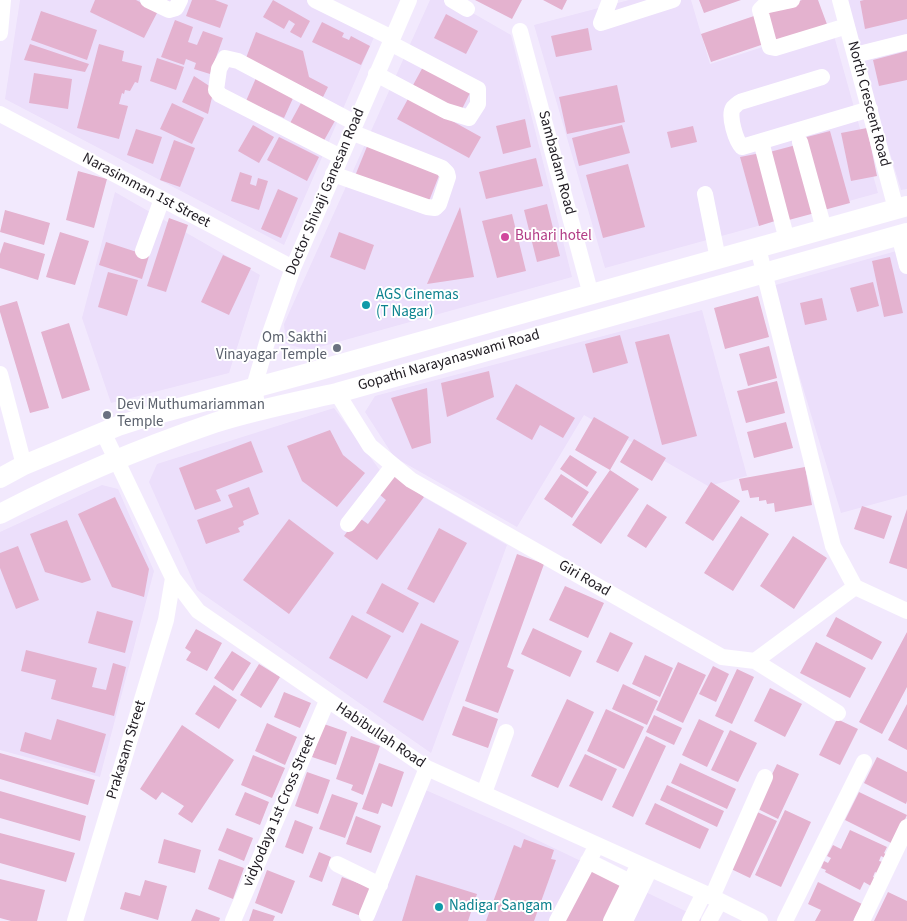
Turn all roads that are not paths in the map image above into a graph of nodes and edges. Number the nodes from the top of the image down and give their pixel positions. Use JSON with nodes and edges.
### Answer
{"nodes":[{"id":1,"x":3,"y":0,"type":"edge"},
{"id":2,"x":148,"y":0,"type":"edge"},
{"id":3,"x":180,"y":0,"type":"edge"},
{"id":4,"x":315,"y":0,"type":"edge"},
{"id":5,"x":409,"y":0,"type":"edge"},
{"id":6,"x":452,"y":0,"type":"edge"},
{"id":7,"x":610,"y":0,"type":"edge"},
{"id":8,"x":673,"y":0,"type":"edge"},
{"id":9,"x":792,"y":0,"type":"edge"},
{"id":10,"x":840,"y":0,"type":"edge"},
{"id":11,"x":467,"y":9,"type":"dead end"},
{"id":12,"x":847,"y":26,"type":"junction"},
{"id":13,"x":520,"y":31,"type":"dead end"},
{"id":14,"x":0,"y":33,"type":"edge"},
{"id":15,"x":391,"y":41,"type":"junction"},
{"id":16,"x":907,"y":42,"type":"edge"},
{"id":17,"x":856,"y":55,"type":"junction"},
{"id":18,"x":376,"y":74,"type":"junction"},
{"id":19,"x":822,"y":77,"type":"dead end"},
{"id":20,"x":870,"y":109,"type":"junction"},
{"id":21,"x":0,"y":114,"type":"edge"},
{"id":22,"x":353,"y":128,"type":"junction"},
{"id":23,"x":800,"y":142,"type":"dead end"},
{"id":24,"x":763,"y":149,"type":"dead end"},
{"id":25,"x":341,"y":157,"type":"junction"},
{"id":26,"x":333,"y":174,"type":"junction"},
{"id":27,"x":705,"y":194,"type":"dead end"},
{"id":28,"x":162,"y":199,"type":"junction"},
{"id":29,"x":902,"y":208,"type":"edge"},
{"id":30,"x":824,"y":229,"type":"junction"},
{"id":31,"x":903,"y":234,"type":"edge"},
{"id":32,"x":787,"y":240,"type":"junction"},
{"id":33,"x":758,"y":248,"type":"junction"},
{"id":34,"x":143,"y":252,"type":"dead end"},
{"id":35,"x":718,"y":259,"type":"junction"},
{"id":36,"x":907,"y":266,"type":"edge"},
{"id":37,"x":293,"y":268,"type":"junction"},
{"id":38,"x":764,"y":274,"type":"junction"},
{"id":39,"x":591,"y":295,"type":"junction"},
{"id":40,"x":0,"y":374,"type":"edge"},
{"id":41,"x":254,"y":388,"type":"junction"},
{"id":42,"x":336,"y":392,"type":"junction"},
{"id":43,"x":258,"y":410,"type":"junction"},
{"id":44,"x":103,"y":432,"type":"junction"},
{"id":45,"x":116,"y":460,"type":"junction"},
{"id":46,"x":24,"y":465,"type":"junction"},
{"id":47,"x":394,"y":466,"type":"junction"},
{"id":48,"x":0,"y":478,"type":"edge"},
{"id":49,"x":0,"y":514,"type":"edge"},
{"id":50,"x":348,"y":524,"type":"dead end"},
{"id":51,"x":173,"y":578,"type":"junction"},
{"id":52,"x":856,"y":587,"type":"junction"},
{"id":53,"x":907,"y":612,"type":"edge"},
{"id":54,"x":755,"y":661,"type":"junction"},
{"id":55,"x":327,"y":701,"type":"junction"},
{"id":56,"x":838,"y":713,"type":"dead end"},
{"id":57,"x":506,"y":732,"type":"dead end"},
{"id":58,"x":864,"y":762,"type":"dead end"},
{"id":59,"x":427,"y":768,"type":"junction"},
{"id":60,"x":765,"y":778,"type":"dead end"},
{"id":61,"x":484,"y":794,"type":"junction"},
{"id":62,"x":907,"y":827,"type":"edge"},
{"id":63,"x":597,"y":845,"type":"junction"},
{"id":64,"x":588,"y":861,"type":"junction"},
{"id":65,"x":337,"y":864,"type":"dead end"},
{"id":66,"x":644,"y":866,"type":"junction"},
{"id":67,"x":630,"y":882,"type":"junction"},
{"id":68,"x":380,"y":885,"type":"junction"},
{"id":69,"x":712,"y":897,"type":"junction"},
{"id":70,"x":367,"y":915,"type":"dead end"},
{"id":71,"x":75,"y":921,"type":"edge"},
{"id":72,"x":233,"y":921,"type":"edge"},
{"id":73,"x":557,"y":921,"type":"edge"},
{"id":74,"x":611,"y":921,"type":"edge"},
{"id":75,"x":624,"y":921,"type":"edge"},
{"id":76,"x":690,"y":921,"type":"edge"},
{"id":77,"x":709,"y":921,"type":"edge"},
{"id":78,"x":760,"y":921,"type":"edge"},
{"id":79,"x":785,"y":921,"type":"edge"},
{"id":80,"x":862,"y":921,"type":"edge"}],
"edges":[{"from":1,"to":14,"type":"street"},
{"from":2,"to":3,"type":"street"},
{"from":4,"to":15,"type":"street"},
{"from":5,"to":15,"type":"street","name":"Doctor Shivaji Ganesan Road"},
{"from":6,"to":11,"type":"street"},
{"from":7,"to":8,"type":"street"},
{"from":9,"to":12,"type":"street"},
{"from":10,"to":12,"type":"street","name":"North Crescent Road"},
{"from":12,"to":17,"type":"street","name":"North Crescent Road"},
{"from":13,"to":39,"type":"street","name":"Sambadam Road"},
{"from":15,"to":18,"type":"street","name":"Doctor Shivaji Ganesan Road"},
{"from":15,"to":18,"type":"street"},
{"from":16,"to":17,"type":"street"},
{"from":17,"to":20,"type":"street","name":"North Crescent Road"},
{"from":18,"to":22,"type":"street","name":"Doctor Shivaji Ganesan Road"},
{"from":19,"to":20,"type":"street"},
{"from":20,"to":29,"type":"street","name":"North Crescent Road"},
{"from":21,"to":28,"type":"street","name":"Narasimman 1st Street"},
{"from":22,"to":25,"type":"street","name":"Doctor Shivaji Ganesan Road"},
{"from":22,"to":25,"type":"street"},
{"from":22,"to":26,"type":"street"},
{"from":23,"to":30,"type":"street"},
{"from":24,"to":32,"type":"street"},
{"from":25,"to":26,"type":"street","name":"Doctor Shivaji Ganesan Road"},
{"from":26,"to":37,"type":"street","name":"Doctor Shivaji Ganesan Road"},
{"from":27,"to":35,"type":"street"},
{"from":28,"to":34,"type":"street"},
{"from":28,"to":37,"type":"street","name":"Narasimman 1st Street"},
{"from":29,"to":30,"type":"main road","name":"Gopathi Narayanaswami Road"},
{"from":30,"to":32,"type":"main road","name":"Gopathi Narayanaswami Road"},
{"from":31,"to":36,"type":"street"},
{"from":31,"to":38,"type":"main road","name":"Gopathi Narayanaswami Road"},
{"from":32,"to":33,"type":"main road","name":"Gopathi Narayanaswami Road"},
{"from":33,"to":35,"type":"main road","name":"Gopathi Narayanaswami Road"},
{"from":33,"to":38,"type":"street"},
{"from":35,"to":39,"type":"main road","name":"Gopathi Narayanaswami Road"},
{"from":37,"to":41,"type":"street","name":"Doctor Shivaji Ganesan Road"},
{"from":38,"to":42,"type":"main road","name":"Gopathi Narayanaswami Road"},
{"from":38,"to":52,"type":"street"},
{"from":39,"to":41,"type":"main road","name":"Gopathi Narayanaswami Road"},
{"from":40,"to":46,"type":"street"},
{"from":41,"to":43,"type":"street"},
{"from":41,"to":44,"type":"main road","name":"Gopathi Narayanaswami Road"},
{"from":42,"to":43,"type":"main road","name":"Gopathi Narayanaswami Road"},
{"from":42,"to":47,"type":"street","name":"Giri Road"},
{"from":43,"to":45,"type":"main road","name":"Gopathi Narayanaswami Road"},
{"from":44,"to":45,"type":"street","name":"Habibullah Road"},
{"from":44,"to":46,"type":"main road","name":"Gopathi Narayanaswami Road"},
{"from":45,"to":49,"type":"main road","name":"Gopathi Narayanaswami Road"},
{"from":45,"to":51,"type":"street","name":"Habibullah Road"},
{"from":46,"to":48,"type":"main road","name":"Gopathi Narayanaswami Road"},
{"from":47,"to":50,"type":"street"},
{"from":47,"to":54,"type":"street","name":"Giri Road"},
{"from":51,"to":55,"type":"street","name":"Habibullah Road"},
{"from":51,"to":71,"type":"street","name":"Prakasam Street"},
{"from":52,"to":53,"type":"street"},
{"from":52,"to":54,"type":"street"},
{"from":54,"to":56,"type":"street"},
{"from":55,"to":59,"type":"street","name":"Habibullah Road"},
{"from":55,"to":72,"type":"street","name":"vidyodaya 1st Cross Street"},
{"from":57,"to":61,"type":"street"},
{"from":58,"to":79,"type":"street"},
{"from":59,"to":61,"type":"street","name":"Habibullah Road"},
{"from":59,"to":68,"type":"street"},
{"from":60,"to":69,"type":"street"},
{"from":61,"to":63,"type":"street","name":"Habibullah Road"},
{"from":62,"to":80,"type":"street"},
{"from":63,"to":64,"type":"street"},
{"from":63,"to":66,"type":"street","name":"Habibullah Road"},
{"from":64,"to":67,"type":"street"},
{"from":64,"to":73,"type":"street"},
{"from":65,"to":68,"type":"street"},
{"from":66,"to":67,"type":"street"},
{"from":66,"to":69,"type":"street","name":"Habibullah Road"},
{"from":66,"to":75,"type":"street"},
{"from":67,"to":74,"type":"street"},
{"from":68,"to":70,"type":"street"},
{"from":69,"to":76,"type":"street"},
{"from":69,"to":77,"type":"street"},
{"from":69,"to":78,"type":"street","name":"Habibullah Road"}]}
